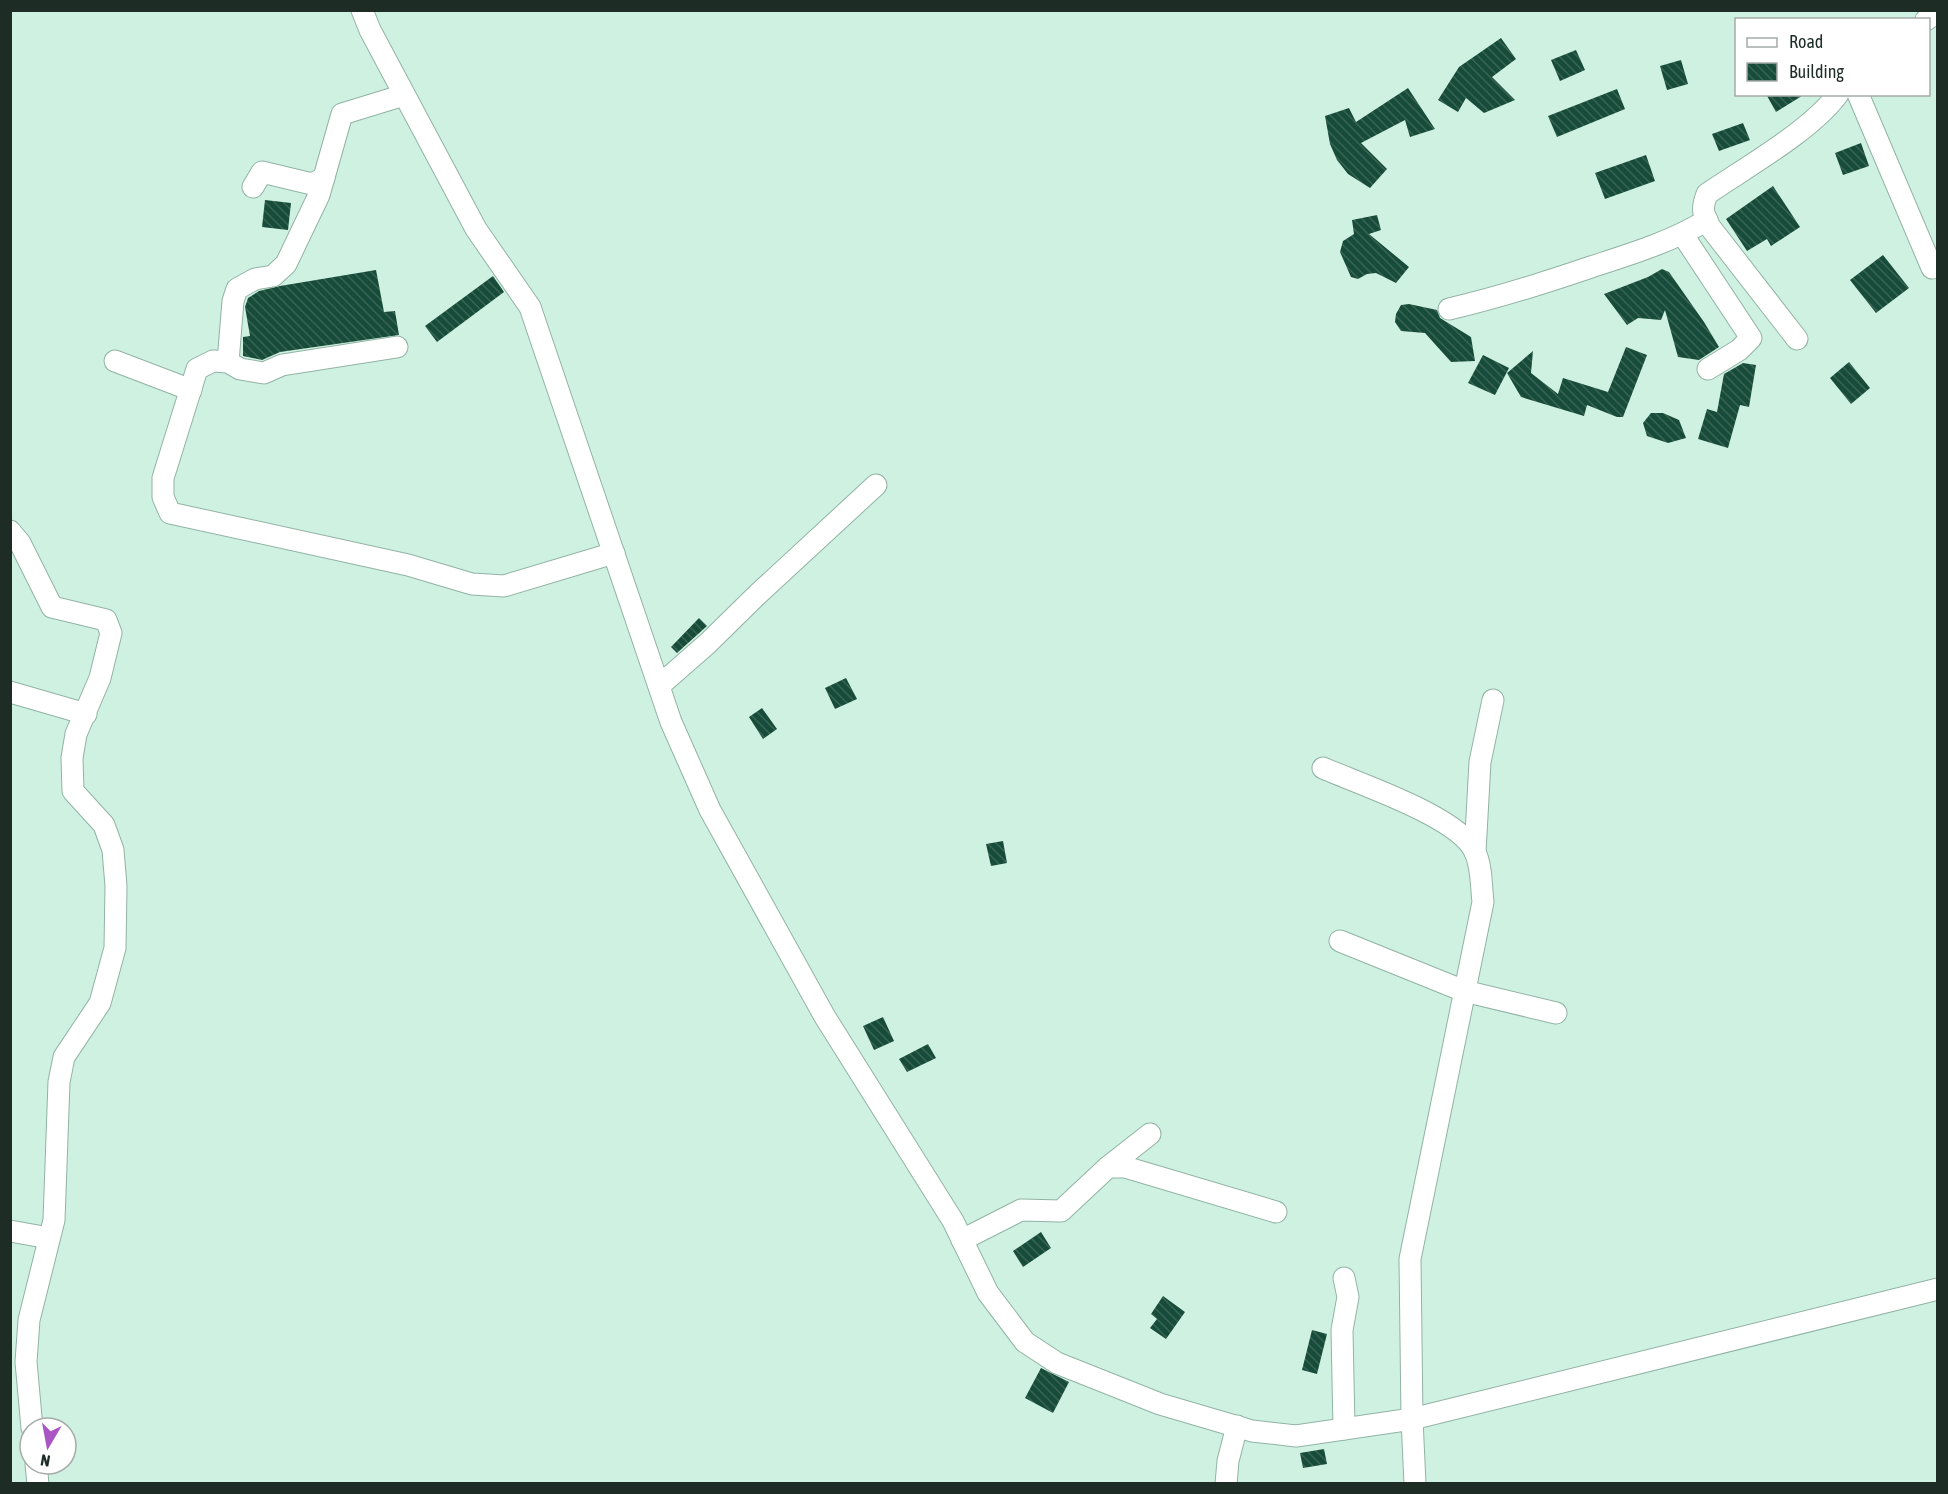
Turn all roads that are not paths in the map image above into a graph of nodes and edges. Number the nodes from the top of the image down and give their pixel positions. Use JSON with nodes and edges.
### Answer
{"nodes":[{"id":1,"x":362,"y":10,"type":"edge"},
{"id":2,"x":404,"y":95,"type":"junction"},
{"id":3,"x":1837,"y":96,"type":"edge"},
{"id":4,"x":1859,"y":96,"type":"edge"},
{"id":5,"x":324,"y":178,"type":"junction"},
{"id":6,"x":253,"y":188,"type":"dead end"},
{"id":7,"x":1707,"y":220,"type":"junction"},
{"id":8,"x":1683,"y":235,"type":"junction"},
{"id":9,"x":1932,"y":268,"type":"dead end"},
{"id":10,"x":1449,"y":309,"type":"dead end"},
{"id":11,"x":1797,"y":339,"type":"dead end"},
{"id":12,"x":397,"y":347,"type":"dead end"},
{"id":13,"x":114,"y":361,"type":"dead end"},
{"id":14,"x":228,"y":362,"type":"junction"},
{"id":15,"x":1708,"y":369,"type":"dead end"},
{"id":16,"x":191,"y":390,"type":"junction"},
{"id":17,"x":876,"y":485,"type":"dead end"},
{"id":18,"x":10,"y":531,"type":"edge"},
{"id":19,"x":614,"y":553,"type":"junction"},
{"id":20,"x":659,"y":686,"type":"junction"},
{"id":21,"x":10,"y":692,"type":"edge"},
{"id":22,"x":1493,"y":700,"type":"dead end"},
{"id":23,"x":86,"y":714,"type":"junction"},
{"id":24,"x":1323,"y":768,"type":"dead end"},
{"id":25,"x":1475,"y":852,"type":"junction"},
{"id":26,"x":1340,"y":941,"type":"dead end"},
{"id":27,"x":1464,"y":991,"type":"junction"},
{"id":28,"x":1556,"y":1013,"type":"dead end"},
{"id":29,"x":1150,"y":1134,"type":"dead end"},
{"id":30,"x":1108,"y":1167,"type":"junction"},
{"id":31,"x":1276,"y":1212,"type":"dead end"},
{"id":32,"x":10,"y":1231,"type":"edge"},
{"id":33,"x":49,"y":1238,"type":"junction"},
{"id":34,"x":962,"y":1240,"type":"junction"},
{"id":35,"x":1344,"y":1278,"type":"dead end"},
{"id":36,"x":1938,"y":1289,"type":"edge"},
{"id":37,"x":31,"y":1416,"type":"edge"},
{"id":38,"x":1412,"y":1419,"type":"junction"},
{"id":39,"x":1237,"y":1426,"type":"junction"},
{"id":40,"x":1344,"y":1429,"type":"junction"},
{"id":41,"x":1226,"y":1484,"type":"edge"},
{"id":42,"x":1415,"y":1484,"type":"edge"}],
"edges":[{"from":1,"to":2,"type":"street"},
{"from":2,"to":5,"type":"street"},
{"from":2,"to":19,"type":"street"},
{"from":3,"to":7,"type":"street"},
{"from":4,"to":9,"type":"street"},
{"from":5,"to":6,"type":"street"},
{"from":5,"to":14,"type":"street"},
{"from":7,"to":8,"type":"street"},
{"from":7,"to":11,"type":"street"},
{"from":8,"to":10,"type":"street"},
{"from":8,"to":15,"type":"street"},
{"from":12,"to":14,"type":"street"},
{"from":13,"to":16,"type":"street"},
{"from":14,"to":16,"type":"street"},
{"from":16,"to":19,"type":"street"},
{"from":17,"to":20,"type":"street"},
{"from":18,"to":23,"type":"street"},
{"from":19,"to":20,"type":"street"},
{"from":20,"to":34,"type":"street"},
{"from":21,"to":23,"type":"street"},
{"from":22,"to":25,"type":"street"},
{"from":23,"to":33,"type":"street"},
{"from":24,"to":25,"type":"street"},
{"from":25,"to":27,"type":"street"},
{"from":26,"to":27,"type":"street"},
{"from":27,"to":28,"type":"street"},
{"from":27,"to":38,"type":"street"},
{"from":29,"to":30,"type":"street"},
{"from":30,"to":31,"type":"street"},
{"from":30,"to":34,"type":"street"},
{"from":32,"to":33,"type":"street"},
{"from":33,"to":37,"type":"street"},
{"from":34,"to":39,"type":"street"},
{"from":35,"to":40,"type":"street"},
{"from":36,"to":38,"type":"street"},
{"from":38,"to":40,"type":"street"},
{"from":38,"to":42,"type":"street"},
{"from":39,"to":40,"type":"street"},
{"from":39,"to":41,"type":"street"}]}
